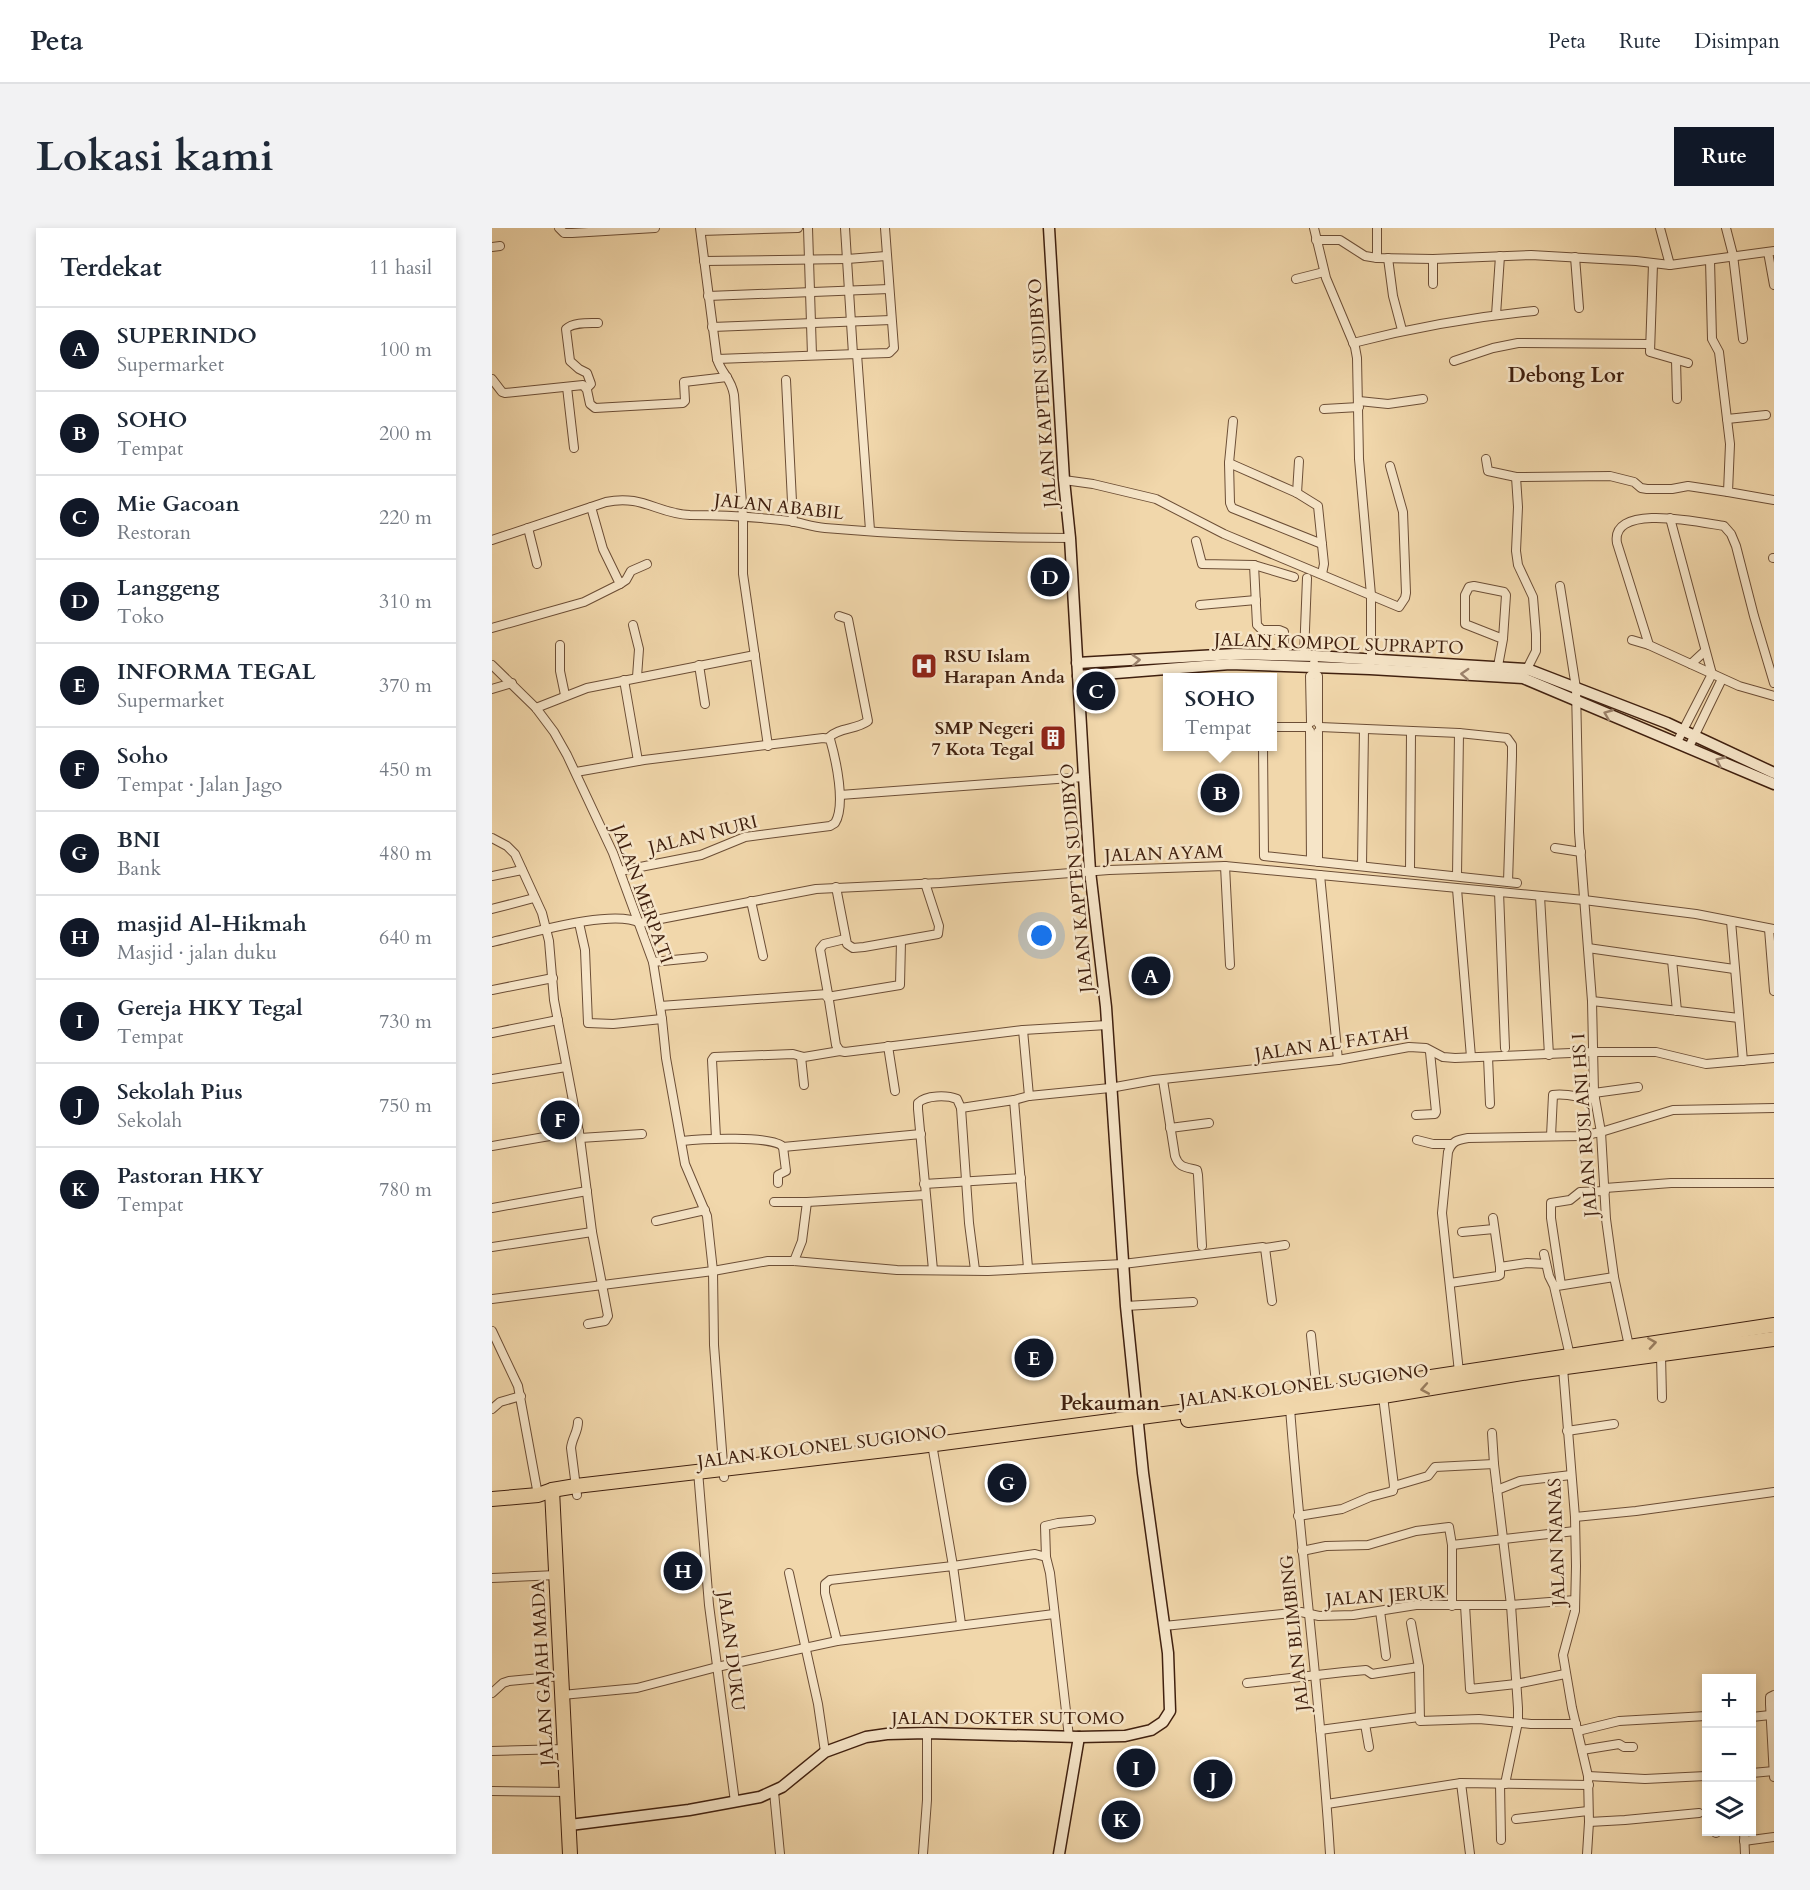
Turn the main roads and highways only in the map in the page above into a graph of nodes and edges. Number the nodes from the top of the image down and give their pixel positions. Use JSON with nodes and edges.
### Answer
{"nodes":[{"id":1,"x":1049,"y":228,"type":"edge"},
{"id":2,"x":1077,"y":663,"type":"junction"},
{"id":3,"x":1312,"y":663,"type":"junction"},
{"id":4,"x":1171,"y":664,"type":"junction"},
{"id":5,"x":1370,"y":664,"type":"junction"},
{"id":6,"x":1525,"y":674,"type":"junction"},
{"id":7,"x":1078,"y":676,"type":"junction"},
{"id":8,"x":1774,"y":773,"type":"edge"},
{"id":9,"x":1774,"y":784,"type":"edge"},
{"id":10,"x":1774,"y":1325,"type":"edge"},
{"id":11,"x":1774,"y":1339,"type":"edge"},
{"id":12,"x":1567,"y":1362,"type":"junction"},
{"id":13,"x":1137,"y":1422,"type":"junction"},
{"id":14,"x":546,"y":1494,"type":"junction"},
{"id":15,"x":492,"y":1499,"type":"edge"},
{"id":16,"x":1074,"y":1737,"type":"junction"},
{"id":17,"x":570,"y":1825,"type":"junction"},
{"id":18,"x":570,"y":1854,"type":"edge"},
{"id":19,"x":1059,"y":1854,"type":"edge"}],
"edges":[{"from":1,"to":2,"type":"main road","name":"JALAN KAPTEN SUDIBYO"},
{"from":2,"to":4,"type":"main road","name":"JALAN KOMPOL SUPRAPTO","one_way":true},
{"from":2,"to":7,"type":"main road","name":"JALAN KAPTEN SUDIBYO"},
{"from":3,"to":4,"type":"main road","name":"JALAN KOMPOL SUPRAPTO"},
{"from":3,"to":4,"type":"main road","name":"JALAN KOMPOL SUPRAPTO"},
{"from":3,"to":5,"type":"main road","name":"JALAN KOMPOL SUPRAPTO"},
{"from":4,"to":7,"type":"main road","name":"JALAN KOMPOL SUPRAPTO"},
{"from":6,"to":5,"type":"main road","name":"JALAN KOMPOL SUPRAPTO","one_way":true},
{"from":5,"to":6,"type":"main road","name":"JALAN KOMPOL SUPRAPTO"},
{"from":6,"to":8,"type":"main road"},
{"from":9,"to":6,"type":"main road","one_way":true},
{"from":7,"to":13,"type":"main road","name":"JALAN KAPTEN SUDIBYO"},
{"from":12,"to":10,"type":"highway","name":"JALAN KOLONEL SUGIONO","one_way":true},
{"from":11,"to":12,"type":"highway","name":"JALAN KOLONEL SUGIONO"},
{"from":12,"to":13,"type":"highway","name":"JALAN KOLONEL SUGIONO"},
{"from":12,"to":13,"type":"highway","name":"JALAN KOLONEL SUGIONO","one_way":true},
{"from":13,"to":14,"type":"highway"},
{"from":13,"to":16,"type":"main road","name":"JALAN DOKTER SUTOMO"},
{"from":14,"to":15,"type":"highway"},
{"from":14,"to":17,"type":"highway","name":"JALAN GAJAH MADA"},
{"from":16,"to":17,"type":"main road","name":"JALAN DOKTER SUTOMO"},
{"from":16,"to":19,"type":"main road"},
{"from":17,"to":18,"type":"highway","name":"JALAN GAJAH MADA"}]}
